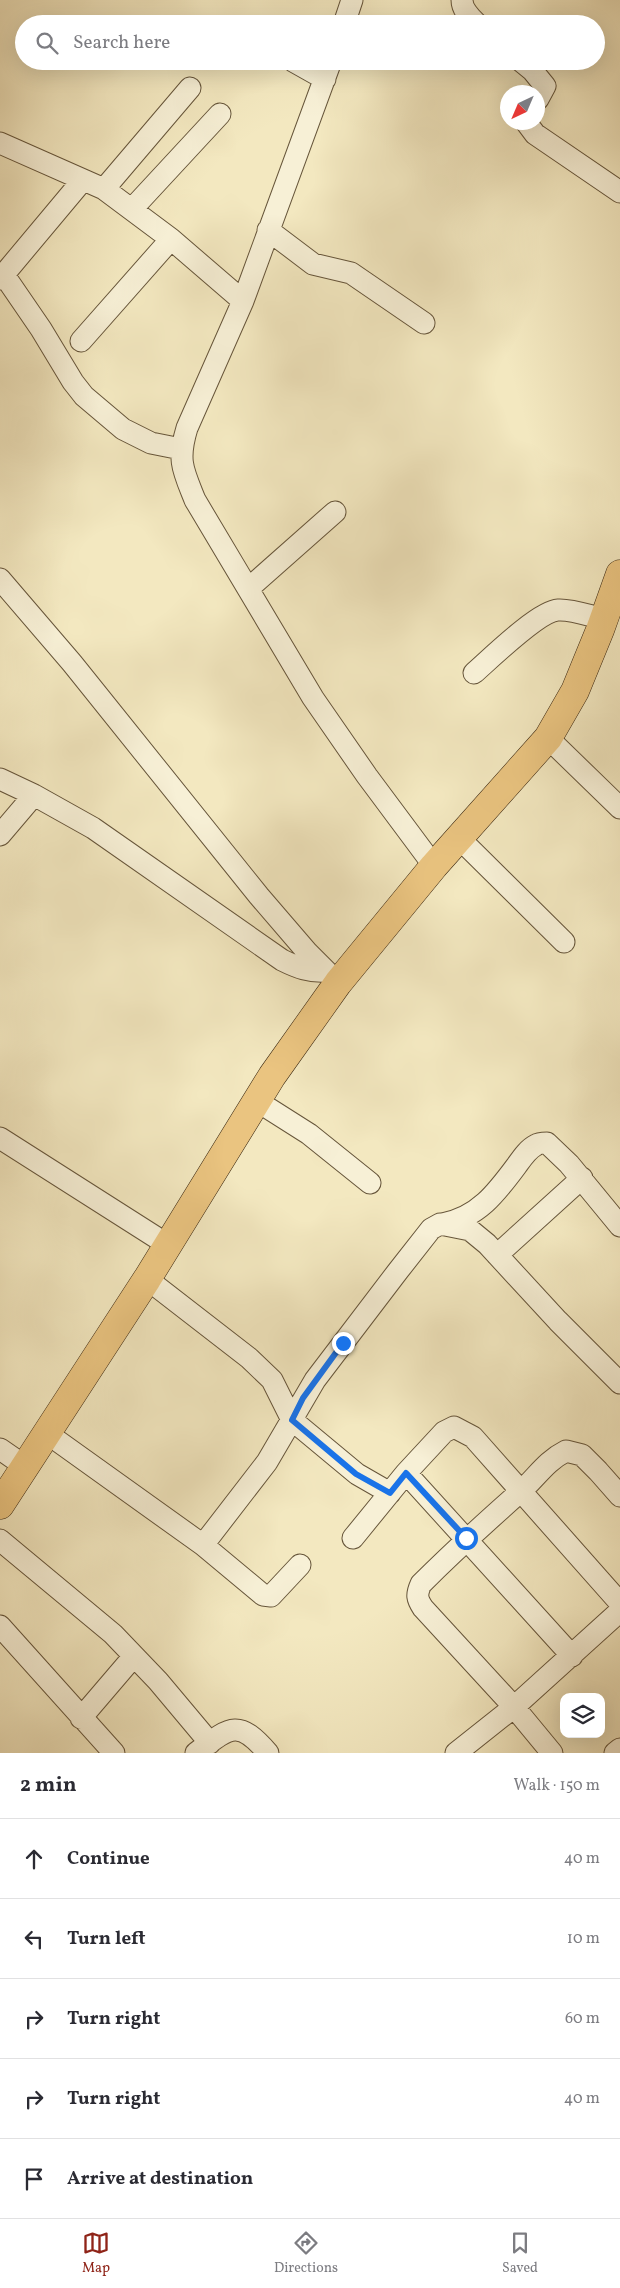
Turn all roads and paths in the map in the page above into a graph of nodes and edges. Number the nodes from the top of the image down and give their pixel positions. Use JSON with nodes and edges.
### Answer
{"nodes":[{"id":1,"x":352,"y":0,"type":"edge"},
{"id":2,"x":462,"y":0,"type":"edge"},
{"id":3,"x":347,"y":15,"type":"edge"},
{"id":4,"x":468,"y":15,"type":"edge"},
{"id":5,"x":328,"y":70,"type":"edge"},
{"id":6,"x":532,"y":70,"type":"edge"},
{"id":7,"x":543,"y":85,"type":"edge"},
{"id":8,"x":190,"y":88,"type":"dead end"},
{"id":9,"x":220,"y":114,"type":"dead end"},
{"id":10,"x":532,"y":130,"type":"edge"},
{"id":11,"x":1,"y":144,"type":"edge"},
{"id":12,"x":82,"y":181,"type":"junction"},
{"id":13,"x":104,"y":189,"type":"junction"},
{"id":14,"x":620,"y":192,"type":"edge"},
{"id":15,"x":132,"y":209,"type":"junction"},
{"id":16,"x":268,"y":230,"type":"junction"},
{"id":17,"x":171,"y":239,"type":"junction"},
{"id":18,"x":2,"y":277,"type":"edge"},
{"id":19,"x":243,"y":301,"type":"junction"},
{"id":20,"x":424,"y":323,"type":"dead end"},
{"id":21,"x":81,"y":341,"type":"dead end"},
{"id":22,"x":180,"y":449,"type":"junction"},
{"id":23,"x":335,"y":512,"type":"dead end"},
{"id":24,"x":620,"y":574,"type":"edge"},
{"id":25,"x":0,"y":579,"type":"edge"},
{"id":26,"x":248,"y":589,"type":"junction"},
{"id":27,"x":604,"y":618,"type":"junction"},
{"id":28,"x":474,"y":673,"type":"dead end"},
{"id":29,"x":548,"y":738,"type":"junction"},
{"id":30,"x":0,"y":779,"type":"edge"},
{"id":31,"x":34,"y":795,"type":"junction"},
{"id":32,"x":620,"y":808,"type":"edge"},
{"id":33,"x":0,"y":835,"type":"edge"},
{"id":34,"x":460,"y":839,"type":"junction"},
{"id":35,"x":434,"y":866,"type":"junction"},
{"id":36,"x":564,"y":942,"type":"dead end"},
{"id":37,"x":332,"y":977,"type":"junction"},
{"id":38,"x":257,"y":1102,"type":"junction"},
{"id":39,"x":0,"y":1138,"type":"edge"},
{"id":40,"x":582,"y":1178,"type":"junction"},
{"id":41,"x":370,"y":1183,"type":"dead end"},
{"id":42,"x":440,"y":1224,"type":"junction"},
{"id":43,"x":620,"y":1226,"type":"edge"},
{"id":44,"x":168,"y":1245,"type":"junction"},
{"id":45,"x":497,"y":1255,"type":"junction"},
{"id":46,"x":146,"y":1279,"type":"junction"},
{"id":47,"x":620,"y":1383,"type":"edge"},
{"id":48,"x":292,"y":1420,"type":"junction"},
{"id":49,"x":48,"y":1434,"type":"junction"},
{"id":50,"x":0,"y":1449,"type":"edge"},
{"id":51,"x":26,"y":1467,"type":"junction"},
{"id":52,"x":406,"y":1473,"type":"junction"},
{"id":53,"x":522,"y":1490,"type":"junction"},
{"id":54,"x":390,"y":1493,"type":"junction"},
{"id":55,"x":620,"y":1496,"type":"edge"},
{"id":56,"x":0,"y":1505,"type":"edge"},
{"id":57,"x":353,"y":1538,"type":"dead end"},
{"id":58,"x":466,"y":1538,"type":"junction"},
{"id":59,"x":0,"y":1540,"type":"edge"},
{"id":60,"x":203,"y":1545,"type":"junction"},
{"id":61,"x":300,"y":1565,"type":"dead end"},
{"id":62,"x":620,"y":1603,"type":"edge"},
{"id":63,"x":620,"y":1611,"type":"edge"},
{"id":64,"x":0,"y":1626,"type":"edge"},
{"id":65,"x":134,"y":1656,"type":"junction"},
{"id":66,"x":572,"y":1656,"type":"junction"},
{"id":67,"x":514,"y":1707,"type":"junction"},
{"id":68,"x":81,"y":1718,"type":"junction"},
{"id":69,"x":203,"y":1748,"type":"edge"},
{"id":70,"x":620,"y":1749,"type":"edge"},
{"id":71,"x":114,"y":1753,"type":"edge"},
{"id":72,"x":268,"y":1753,"type":"edge"},
{"id":73,"x":456,"y":1753,"type":"edge"},
{"id":74,"x":552,"y":1753,"type":"edge"},
{"id":75,"x":615,"y":1753,"type":"edge"}],
"edges":[{"from":1,"to":3,"type":"street"},
{"from":2,"to":4,"type":"street"},
{"from":5,"to":16,"type":"street"},
{"from":6,"to":7,"type":"street"},
{"from":8,"to":13,"type":"street"},
{"from":9,"to":15,"type":"street"},
{"from":10,"to":14,"type":"street"},
{"from":11,"to":12,"type":"street"},
{"from":12,"to":13,"type":"street"},
{"from":12,"to":18,"type":"street"},
{"from":13,"to":15,"type":"street"},
{"from":15,"to":17,"type":"street"},
{"from":16,"to":19,"type":"street"},
{"from":16,"to":20,"type":"street"},
{"from":17,"to":19,"type":"street"},
{"from":17,"to":21,"type":"street"},
{"from":18,"to":22,"type":"street"},
{"from":19,"to":22,"type":"street"},
{"from":22,"to":26,"type":"street"},
{"from":23,"to":26,"type":"street"},
{"from":24,"to":27,"type":"highway"},
{"from":25,"to":37,"type":"street"},
{"from":26,"to":35,"type":"street"},
{"from":27,"to":28,"type":"street"},
{"from":27,"to":29,"type":"highway"},
{"from":29,"to":32,"type":"street"},
{"from":29,"to":34,"type":"highway"},
{"from":30,"to":31,"type":"street"},
{"from":31,"to":33,"type":"street"},
{"from":31,"to":37,"type":"street"},
{"from":34,"to":35,"type":"highway"},
{"from":34,"to":36,"type":"street"},
{"from":35,"to":37,"type":"highway"},
{"from":37,"to":38,"type":"highway"},
{"from":38,"to":41,"type":"street"},
{"from":38,"to":44,"type":"highway"},
{"from":39,"to":44,"type":"street"},
{"from":40,"to":42,"type":"street"},
{"from":40,"to":43,"type":"street"},
{"from":40,"to":45,"type":"street"},
{"from":42,"to":45,"type":"street"},
{"from":42,"to":48,"type":"street"},
{"from":44,"to":46,"type":"highway"},
{"from":45,"to":47,"type":"street"},
{"from":46,"to":48,"type":"street"},
{"from":46,"to":49,"type":"highway"},
{"from":48,"to":54,"type":"street"},
{"from":48,"to":60,"type":"street"},
{"from":49,"to":51,"type":"highway"},
{"from":49,"to":60,"type":"street"},
{"from":50,"to":51,"type":"street"},
{"from":51,"to":56,"type":"highway"},
{"from":52,"to":53,"type":"street"},
{"from":52,"to":54,"type":"street"},
{"from":52,"to":58,"type":"street"},
{"from":53,"to":55,"type":"street"},
{"from":53,"to":58,"type":"street"},
{"from":53,"to":62,"type":"street"},
{"from":54,"to":57,"type":"street"},
{"from":58,"to":66,"type":"street"},
{"from":58,"to":67,"type":"street"},
{"from":59,"to":65,"type":"street"},
{"from":60,"to":61,"type":"street"},
{"from":63,"to":66,"type":"street"},
{"from":64,"to":68,"type":"street"},
{"from":65,"to":68,"type":"street"},
{"from":65,"to":69,"type":"street"},
{"from":66,"to":67,"type":"street"},
{"from":67,"to":73,"type":"street"},
{"from":67,"to":74,"type":"street"},
{"from":68,"to":71,"type":"street"},
{"from":69,"to":72,"type":"street"},
{"from":70,"to":75,"type":"street"}]}
